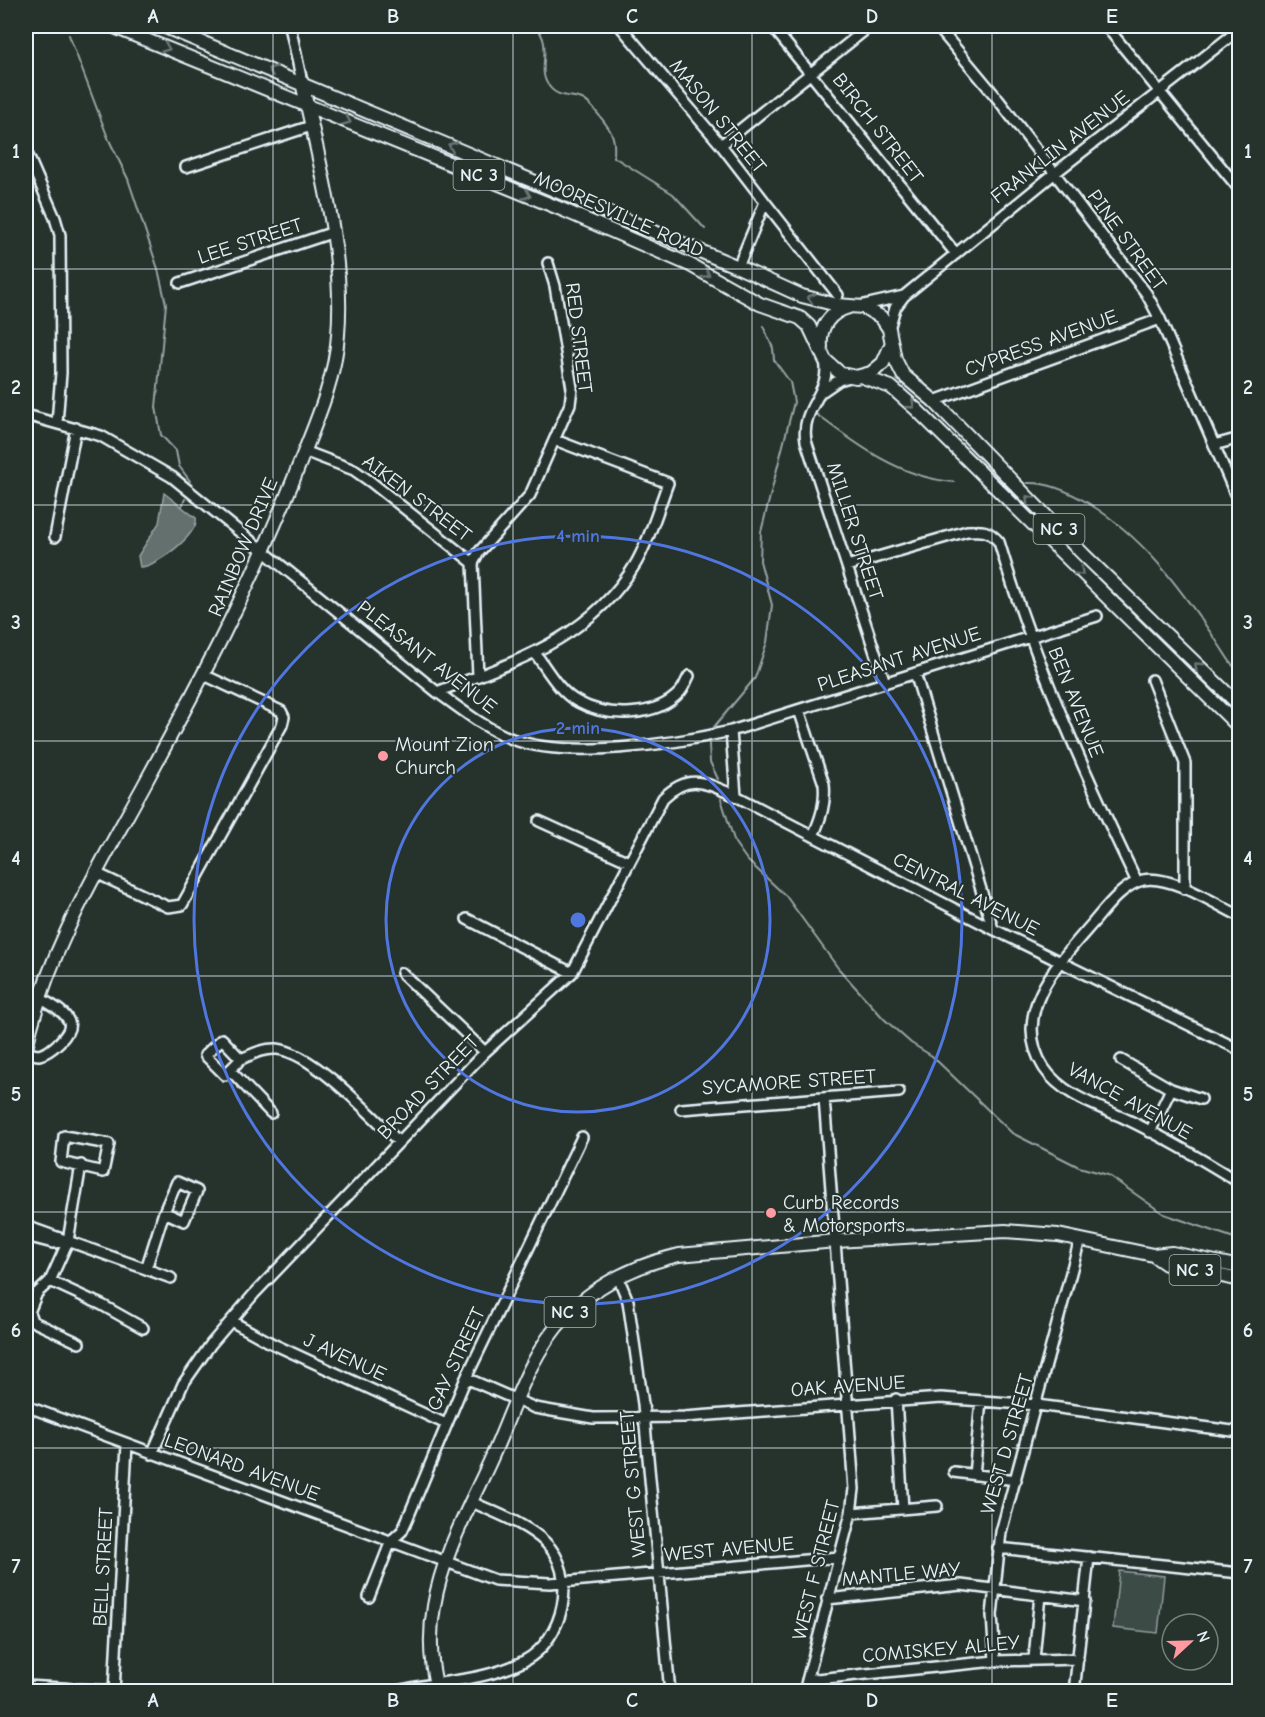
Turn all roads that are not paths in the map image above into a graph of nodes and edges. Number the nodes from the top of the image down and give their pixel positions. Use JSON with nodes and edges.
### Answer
{"nodes":[{"id":1,"x":112,"y":26,"type":"edge"},
{"id":2,"x":163,"y":26,"type":"edge"},
{"id":3,"x":290,"y":26,"type":"edge"},
{"id":4,"x":620,"y":26,"type":"edge"},
{"id":5,"x":772,"y":26,"type":"edge"},
{"id":6,"x":870,"y":26,"type":"edge"},
{"id":7,"x":937,"y":26,"type":"edge"},
{"id":8,"x":1106,"y":26,"type":"edge"},
{"id":9,"x":1239,"y":29,"type":"edge"},
{"id":10,"x":811,"y":72,"type":"junction"},
{"id":11,"x":302,"y":82,"type":"junction"},
{"id":12,"x":1159,"y":92,"type":"junction"},
{"id":13,"x":306,"y":105,"type":"junction"},
{"id":14,"x":311,"y":126,"type":"junction"},
{"id":15,"x":721,"y":145,"type":"junction"},
{"id":16,"x":26,"y":151,"type":"edge"},
{"id":17,"x":186,"y":167,"type":"dead end"},
{"id":18,"x":1055,"y":172,"type":"junction"},
{"id":19,"x":1239,"y":190,"type":"edge"},
{"id":20,"x":765,"y":202,"type":"junction"},
{"id":21,"x":331,"y":233,"type":"junction"},
{"id":22,"x":956,"y":254,"type":"junction"},
{"id":23,"x":548,"y":263,"type":"dead end"},
{"id":24,"x":738,"y":267,"type":"junction"},
{"id":25,"x":180,"y":283,"type":"dead end"},
{"id":26,"x":838,"y":295,"type":"dead end"},
{"id":27,"x":904,"y":296,"type":"junction"},
{"id":28,"x":856,"y":306,"type":"junction"},
{"id":29,"x":1160,"y":319,"type":"junction"},
{"id":30,"x":889,"y":329,"type":"junction"},
{"id":31,"x":891,"y":344,"type":"junction"},
{"id":32,"x":824,"y":357,"type":"junction"},
{"id":33,"x":856,"y":377,"type":"junction"},
{"id":34,"x":821,"y":393,"type":"junction"},
{"id":35,"x":934,"y":401,"type":"junction"},
{"id":36,"x":26,"y":415,"type":"edge"},
{"id":37,"x":57,"y":423,"type":"junction"},
{"id":38,"x":76,"y":428,"type":"junction"},
{"id":39,"x":1239,"y":438,"type":"edge"},
{"id":40,"x":555,"y":440,"type":"junction"},
{"id":41,"x":1214,"y":445,"type":"junction"},
{"id":42,"x":304,"y":451,"type":"junction"},
{"id":43,"x":1239,"y":505,"type":"edge"},
{"id":44,"x":56,"y":537,"type":"dead end"},
{"id":45,"x":265,"y":552,"type":"junction"},
{"id":46,"x":473,"y":563,"type":"junction"},
{"id":47,"x":847,"y":566,"type":"junction"},
{"id":48,"x":1097,"y":616,"type":"dead end"},
{"id":49,"x":1030,"y":637,"type":"junction"},
{"id":50,"x":535,"y":653,"type":"junction"},
{"id":51,"x":915,"y":673,"type":"junction"},
{"id":52,"x":204,"y":675,"type":"junction"},
{"id":53,"x":478,"y":676,"type":"junction"},
{"id":54,"x":689,"y":676,"type":"dead end"},
{"id":55,"x":1152,"y":680,"type":"dead end"},
{"id":56,"x":885,"y":683,"type":"junction"},
{"id":57,"x":437,"y":692,"type":"junction"},
{"id":58,"x":1239,"y":706,"type":"edge"},
{"id":59,"x":799,"y":710,"type":"junction"},
{"id":60,"x":1239,"y":728,"type":"edge"},
{"id":61,"x":731,"y":731,"type":"junction"},
{"id":62,"x":736,"y":796,"type":"junction"},
{"id":63,"x":539,"y":821,"type":"dead end"},
{"id":64,"x":813,"y":836,"type":"junction"},
{"id":65,"x":629,"y":862,"type":"junction"},
{"id":66,"x":96,"y":873,"type":"junction"},
{"id":67,"x":1137,"y":882,"type":"junction"},
{"id":68,"x":1185,"y":890,"type":"junction"},
{"id":69,"x":1239,"y":916,"type":"edge"},
{"id":70,"x":467,"y":920,"type":"dead end"},
{"id":71,"x":993,"y":929,"type":"junction"},
{"id":72,"x":1059,"y":961,"type":"junction"},
{"id":73,"x":402,"y":973,"type":"dead end"},
{"id":74,"x":572,"y":973,"type":"junction"},
{"id":75,"x":40,"y":998,"type":"junction"},
{"id":76,"x":26,"y":1050,"type":"edge"},
{"id":77,"x":1239,"y":1050,"type":"edge"},
{"id":78,"x":484,"y":1052,"type":"junction"},
{"id":79,"x":241,"y":1059,"type":"junction"},
{"id":80,"x":1121,"y":1060,"type":"dead end"},
{"id":81,"x":230,"y":1070,"type":"junction"},
{"id":82,"x":1171,"y":1089,"type":"junction"},
{"id":83,"x":899,"y":1092,"type":"dead end"},
{"id":84,"x":824,"y":1098,"type":"junction"},
{"id":85,"x":1201,"y":1099,"type":"dead end"},
{"id":86,"x":681,"y":1109,"type":"dead end"},
{"id":87,"x":272,"y":1113,"type":"dead end"},
{"id":88,"x":1150,"y":1132,"type":"junction"},
{"id":89,"x":582,"y":1137,"type":"dead end"},
{"id":90,"x":399,"y":1142,"type":"junction"},
{"id":91,"x":81,"y":1165,"type":"junction"},
{"id":92,"x":1238,"y":1179,"type":"edge"},
{"id":93,"x":164,"y":1212,"type":"dead end"},
{"id":94,"x":26,"y":1226,"type":"edge"},
{"id":95,"x":26,"y":1236,"type":"edge"},
{"id":96,"x":1080,"y":1239,"type":"junction"},
{"id":97,"x":68,"y":1241,"type":"junction"},
{"id":98,"x":836,"y":1241,"type":"junction"},
{"id":99,"x":1154,"y":1255,"type":"junction"},
{"id":100,"x":1239,"y":1267,"type":"edge"},
{"id":101,"x":146,"y":1269,"type":"junction"},
{"id":102,"x":618,"y":1277,"type":"junction"},
{"id":103,"x":171,"y":1278,"type":"dead end"},
{"id":104,"x":1239,"y":1280,"type":"edge"},
{"id":105,"x":50,"y":1281,"type":"junction"},
{"id":106,"x":231,"y":1321,"type":"junction"},
{"id":107,"x":142,"y":1328,"type":"dead end"},
{"id":108,"x":79,"y":1342,"type":"dead end"},
{"id":109,"x":466,"y":1378,"type":"junction"},
{"id":110,"x":896,"y":1400,"type":"junction"},
{"id":111,"x":517,"y":1401,"type":"junction"},
{"id":112,"x":981,"y":1401,"type":"junction"},
{"id":113,"x":849,"y":1404,"type":"junction"},
{"id":114,"x":1037,"y":1405,"type":"junction"},
{"id":115,"x":26,"y":1406,"type":"edge"},
{"id":116,"x":645,"y":1419,"type":"junction"},
{"id":117,"x":446,"y":1424,"type":"junction"},
{"id":118,"x":1239,"y":1432,"type":"edge"},
{"id":119,"x":127,"y":1444,"type":"junction"},
{"id":120,"x":152,"y":1454,"type":"junction"},
{"id":121,"x":954,"y":1472,"type":"dead end"},
{"id":122,"x":974,"y":1475,"type":"junction"},
{"id":123,"x":1016,"y":1480,"type":"junction"},
{"id":124,"x":472,"y":1502,"type":"junction"},
{"id":125,"x":937,"y":1506,"type":"dead end"},
{"id":126,"x":903,"y":1509,"type":"junction"},
{"id":127,"x":851,"y":1513,"type":"junction"},
{"id":128,"x":392,"y":1541,"type":"junction"},
{"id":129,"x":998,"y":1548,"type":"junction"},
{"id":130,"x":839,"y":1557,"type":"junction"},
{"id":131,"x":1089,"y":1557,"type":"junction"},
{"id":132,"x":447,"y":1562,"type":"junction"},
{"id":133,"x":1239,"y":1573,"type":"edge"},
{"id":134,"x":659,"y":1574,"type":"junction"},
{"id":135,"x":562,"y":1582,"type":"junction"},
{"id":136,"x":994,"y":1590,"type":"junction"},
{"id":137,"x":1040,"y":1595,"type":"junction"},
{"id":138,"x":369,"y":1597,"type":"dead end"},
{"id":139,"x":827,"y":1599,"type":"junction"},
{"id":140,"x":1085,"y":1601,"type":"junction"},
{"id":141,"x":1034,"y":1659,"type":"junction"},
{"id":142,"x":1078,"y":1659,"type":"junction"},
{"id":143,"x":995,"y":1661,"type":"junction"},
{"id":144,"x":807,"y":1680,"type":"junction"},
{"id":145,"x":26,"y":1686,"type":"edge"},
{"id":146,"x":437,"y":1687,"type":"edge"},
{"id":147,"x":114,"y":1691,"type":"edge"},
{"id":148,"x":394,"y":1692,"type":"edge"},
{"id":149,"x":670,"y":1692,"type":"edge"},
{"id":150,"x":804,"y":1692,"type":"edge"},
{"id":151,"x":1074,"y":1692,"type":"edge"}],
"edges":[{"from":1,"to":13,"type":"main road","name":"MOORESVILLE ROAD","number":"NC 3","one_way":true},
{"from":11,"to":2,"type":"main road","name":"MOORESVILLE ROAD","number":"NC 3","one_way":true},
{"from":3,"to":11,"type":"street","name":"RAINBOW DRIVE"},
{"from":4,"to":15,"type":"street","name":"MASON STREET"},
{"from":5,"to":10,"type":"street","name":"BIRCH STREET"},
{"from":6,"to":10,"type":"street"},
{"from":7,"to":18,"type":"street","name":"PINE STREET"},
{"from":8,"to":12,"type":"street"},
{"from":9,"to":12,"type":"street","name":"FRANKLIN AVENUE"},
{"from":10,"to":15,"type":"street"},
{"from":10,"to":22,"type":"street","name":"BIRCH STREET"},
{"from":11,"to":13,"type":"main road","name":"RAINBOW DRIVE"},
{"from":24,"to":11,"type":"main road","name":"MOORESVILLE ROAD","number":"NC 3","one_way":true},
{"from":12,"to":18,"type":"street","name":"FRANKLIN AVENUE"},
{"from":12,"to":19,"type":"street"},
{"from":13,"to":14,"type":"main road","name":"RAINBOW DRIVE"},
{"from":13,"to":32,"type":"main road","name":"MOORESVILLE ROAD","number":"NC 3","one_way":true},
{"from":14,"to":17,"type":"street"},
{"from":14,"to":21,"type":"main road","name":"RAINBOW DRIVE"},
{"from":15,"to":20,"type":"street","name":"MASON STREET"},
{"from":16,"to":37,"type":"street"},
{"from":18,"to":22,"type":"street","name":"FRANKLIN AVENUE"},
{"from":18,"to":29,"type":"street","name":"PINE STREET"},
{"from":20,"to":24,"type":"street","name":"MASON STREET"},
{"from":20,"to":26,"type":"street","name":"MASON STREET"},
{"from":21,"to":25,"type":"street","name":"LEE STREET"},
{"from":21,"to":42,"type":"main road","name":"RAINBOW DRIVE"},
{"from":22,"to":27,"type":"street","name":"FRANKLIN AVENUE"},
{"from":23,"to":40,"type":"street","name":"RED STREET"},
{"from":28,"to":24,"type":"main road","name":"MOORESVILLE ROAD","number":"NC 3","one_way":true},
{"from":27,"to":28,"type":"street","name":"FRANKLIN AVENUE"},
{"from":27,"to":30,"type":"street","name":"FRANKLIN AVENUE"},
{"from":28,"to":30,"type":"main road","name":"MOORESVILLE ROAD"},
{"from":28,"to":32,"type":"main road"},
{"from":29,"to":35,"type":"street","name":"CYPRESS AVENUE"},
{"from":29,"to":41,"type":"street","name":"PINE STREET"},
{"from":30,"to":31,"type":"main road"},
{"from":31,"to":33,"type":"main road"},
{"from":31,"to":35,"type":"main road","number":"NC 3"},
{"from":32,"to":33,"type":"main road","name":"MOORESVILLE ROAD"},
{"from":32,"to":34,"type":"street","name":"MILLER STREET"},
{"from":33,"to":34,"type":"street"},
{"from":33,"to":60,"type":"main road","name":"MOORESVILLE ROAD","one_way":true},
{"from":34,"to":47,"type":"street","name":"MILLER STREET"},
{"from":58,"to":35,"type":"main road","number":"NC 3","one_way":true},
{"from":36,"to":37,"type":"street","name":"PLEASANT AVENUE"},
{"from":37,"to":38,"type":"street","name":"PLEASANT AVENUE"},
{"from":38,"to":44,"type":"street"},
{"from":38,"to":45,"type":"street","name":"PLEASANT AVENUE"},
{"from":39,"to":41,"type":"street"},
{"from":40,"to":46,"type":"street","name":"RED STREET"},
{"from":40,"to":50,"type":"street"},
{"from":41,"to":43,"type":"street","name":"PINE STREET"},
{"from":42,"to":45,"type":"main road","name":"RAINBOW DRIVE"},
{"from":42,"to":46,"type":"street","name":"AIKEN STREET"},
{"from":45,"to":52,"type":"main road","name":"RAINBOW DRIVE"},
{"from":45,"to":57,"type":"street","name":"PLEASANT AVENUE"},
{"from":46,"to":53,"type":"street"},
{"from":47,"to":49,"type":"street","name":"BEN AVENUE"},
{"from":47,"to":56,"type":"street","name":"MILLER STREET"},
{"from":48,"to":49,"type":"street","name":"PLEASANT AVENUE"},
{"from":49,"to":51,"type":"street","name":"PLEASANT AVENUE"},
{"from":49,"to":67,"type":"street","name":"BEN AVENUE"},
{"from":50,"to":53,"type":"street"},
{"from":50,"to":54,"type":"street"},
{"from":51,"to":56,"type":"street","name":"PLEASANT AVENUE"},
{"from":51,"to":71,"type":"street"},
{"from":52,"to":66,"type":"main road","name":"RAINBOW DRIVE"},
{"from":52,"to":66,"type":"street"},
{"from":53,"to":57,"type":"street"},
{"from":55,"to":68,"type":"street"},
{"from":56,"to":59,"type":"street","name":"PLEASANT AVENUE"},
{"from":57,"to":61,"type":"street","name":"PLEASANT AVENUE"},
{"from":59,"to":61,"type":"street","name":"PLEASANT AVENUE"},
{"from":59,"to":64,"type":"street"},
{"from":61,"to":62,"type":"street"},
{"from":62,"to":64,"type":"street","name":"CENTRAL AVENUE"},
{"from":62,"to":65,"type":"street","name":"BROAD STREET"},
{"from":63,"to":65,"type":"street"},
{"from":64,"to":71,"type":"street","name":"CENTRAL AVENUE"},
{"from":65,"to":74,"type":"street","name":"BROAD STREET"},
{"from":66,"to":75,"type":"main road","name":"RAINBOW DRIVE"},
{"from":67,"to":68,"type":"street"},
{"from":67,"to":72,"type":"street","name":"VANCE AVENUE"},
{"from":68,"to":69,"type":"street"},
{"from":70,"to":74,"type":"street"},
{"from":71,"to":72,"type":"street","name":"CENTRAL AVENUE"},
{"from":72,"to":77,"type":"street","name":"CENTRAL AVENUE"},
{"from":72,"to":88,"type":"street","name":"VANCE AVENUE"},
{"from":73,"to":78,"type":"street"},
{"from":74,"to":78,"type":"street","name":"BROAD STREET"},
{"from":75,"to":76,"type":"main road","name":"RAINBOW DRIVE"},
{"from":75,"to":76,"type":"street"},
{"from":78,"to":90,"type":"street","name":"BROAD STREET"},
{"from":79,"to":81,"type":"street"},
{"from":79,"to":81,"type":"street"},
{"from":79,"to":90,"type":"street"},
{"from":80,"to":82,"type":"street"},
{"from":81,"to":87,"type":"street"},
{"from":82,"to":85,"type":"street"},
{"from":82,"to":88,"type":"street"},
{"from":83,"to":84,"type":"street","name":"SYCAMORE STREET"},
{"from":84,"to":86,"type":"street","name":"SYCAMORE STREET"},
{"from":84,"to":98,"type":"street","name":"WEST F STREET"},
{"from":88,"to":92,"type":"street","name":"VANCE AVENUE"},
{"from":89,"to":109,"type":"street","name":"GAY STREET"},
{"from":90,"to":106,"type":"street","name":"BROAD STREET"},
{"from":91,"to":91,"type":"street"},
{"from":91,"to":97,"type":"street"},
{"from":93,"to":101,"type":"street"},
{"from":94,"to":97,"type":"street"},
{"from":95,"to":97,"type":"street"},
{"from":96,"to":98,"type":"main road","number":"NC 3"},
{"from":96,"to":99,"type":"main road","number":"NC 3"},
{"from":96,"to":114,"type":"street","name":"WEST D STREET"},
{"from":97,"to":101,"type":"street"},
{"from":97,"to":105,"type":"street"},
{"from":98,"to":102,"type":"main road","number":"NC 3"},
{"from":98,"to":113,"type":"street","name":"WEST F STREET"},
{"from":99,"to":100,"type":"main road","number":"NC 3"},
{"from":99,"to":104,"type":"main road","number":"NC 3"},
{"from":101,"to":103,"type":"street"},
{"from":102,"to":111,"type":"main road","number":"NC 3"},
{"from":102,"to":116,"type":"street","name":"WEST G STREET"},
{"from":105,"to":107,"type":"street"},
{"from":105,"to":108,"type":"street"},
{"from":106,"to":117,"type":"street","name":"J AVENUE"},
{"from":106,"to":120,"type":"street","name":"BROAD STREET"},
{"from":109,"to":111,"type":"street","name":"OAK AVENUE"},
{"from":109,"to":117,"type":"street","name":"GAY STREET"},
{"from":110,"to":112,"type":"street","name":"OAK AVENUE"},
{"from":110,"to":113,"type":"street","name":"OAK AVENUE"},
{"from":110,"to":126,"type":"street"},
{"from":111,"to":116,"type":"street","name":"OAK AVENUE"},
{"from":111,"to":124,"type":"main road","number":"NC 3"},
{"from":112,"to":114,"type":"street","name":"OAK AVENUE"},
{"from":112,"to":122,"type":"street"},
{"from":113,"to":116,"type":"street","name":"OAK AVENUE"},
{"from":113,"to":127,"type":"street","name":"WEST F STREET"},
{"from":114,"to":118,"type":"street","name":"OAK AVENUE"},
{"from":114,"to":123,"type":"street","name":"WEST D STREET"},
{"from":115,"to":119,"type":"street","name":"LEONARD AVENUE"},
{"from":116,"to":134,"type":"street","name":"WEST G STREET"},
{"from":117,"to":128,"type":"street","name":"GAY STREET"},
{"from":119,"to":120,"type":"street","name":"LEONARD AVENUE"},
{"from":119,"to":147,"type":"street","name":"BELL STREET"},
{"from":120,"to":128,"type":"street","name":"LEONARD AVENUE"},
{"from":121,"to":122,"type":"street"},
{"from":122,"to":123,"type":"street"},
{"from":123,"to":129,"type":"street","name":"WEST D STREET"},
{"from":124,"to":132,"type":"main road","number":"NC 3"},
{"from":124,"to":135,"type":"street"},
{"from":125,"to":126,"type":"street"},
{"from":126,"to":127,"type":"street"},
{"from":127,"to":130,"type":"street","name":"WEST F STREET"},
{"from":128,"to":132,"type":"street","name":"LEONARD AVENUE"},
{"from":128,"to":138,"type":"street","name":"GAY STREET"},
{"from":129,"to":131,"type":"street"},
{"from":129,"to":136,"type":"street","name":"WEST D STREET"},
{"from":130,"to":134,"type":"street","name":"WEST AVENUE"},
{"from":130,"to":139,"type":"street","name":"WEST F STREET"},
{"from":131,"to":133,"type":"street"},
{"from":131,"to":140,"type":"street"},
{"from":132,"to":135,"type":"street","name":"WEST AVENUE"},
{"from":132,"to":146,"type":"main road","number":"NC 3"},
{"from":134,"to":135,"type":"street","name":"WEST AVENUE"},
{"from":134,"to":149,"type":"street","name":"WEST G STREET"},
{"from":135,"to":146,"type":"street"},
{"from":136,"to":137,"type":"street","name":"MANTLE WAY"},
{"from":136,"to":139,"type":"street","name":"MANTLE WAY"},
{"from":136,"to":143,"type":"street","name":"WEST D STREET"},
{"from":137,"to":140,"type":"street","name":"MANTLE WAY"},
{"from":137,"to":141,"type":"street"},
{"from":139,"to":144,"type":"street","name":"WEST F STREET"},
{"from":140,"to":142,"type":"street"},
{"from":141,"to":142,"type":"street","name":"COMISKEY ALLEY"},
{"from":141,"to":143,"type":"street","name":"COMISKEY ALLEY"},
{"from":142,"to":151,"type":"street"},
{"from":143,"to":144,"type":"street","name":"COMISKEY ALLEY"},
{"from":144,"to":150,"type":"street","name":"WEST F STREET"},
{"from":145,"to":147,"type":"street"},
{"from":146,"to":148,"type":"street"}]}
